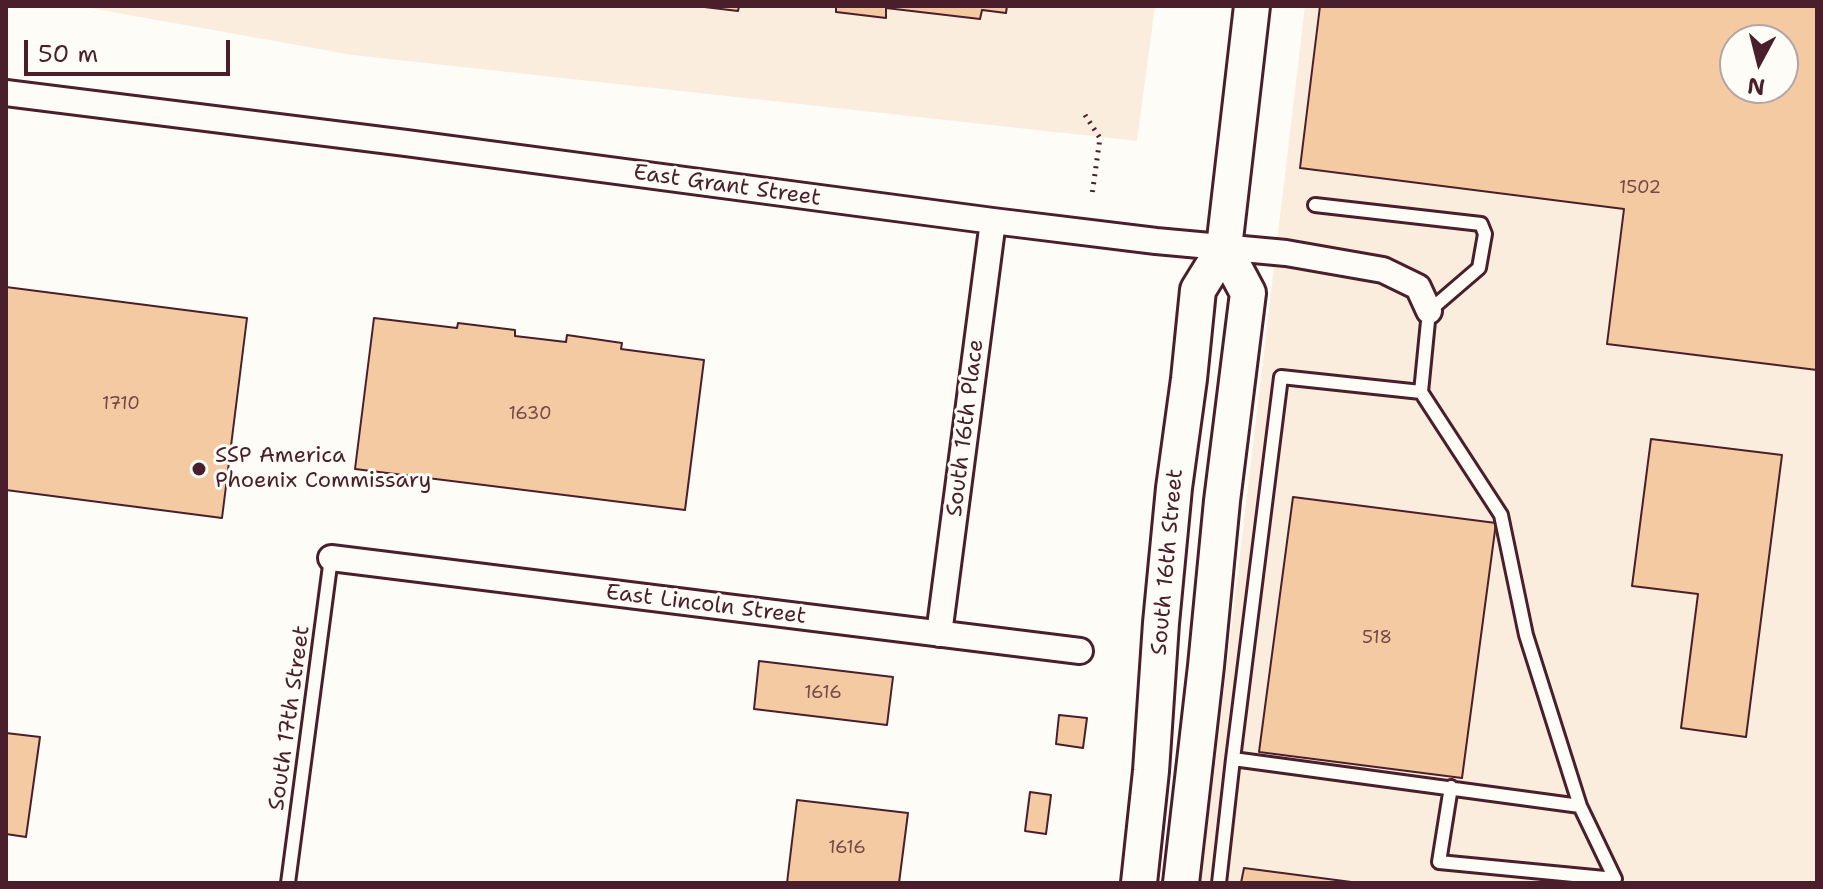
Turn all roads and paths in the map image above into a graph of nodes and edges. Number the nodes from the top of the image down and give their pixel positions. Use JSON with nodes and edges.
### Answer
{"nodes":[{"id":1,"x":1252,"y":6,"type":"edge"},
{"id":2,"x":6,"y":93,"type":"edge"},
{"id":3,"x":1085,"y":115,"type":"dead end"},
{"id":4,"x":1092,"y":195,"type":"dead end"},
{"id":5,"x":1315,"y":205,"type":"dead end"},
{"id":6,"x":993,"y":221,"type":"junction"},
{"id":7,"x":1224,"y":248,"type":"junction"},
{"id":8,"x":1429,"y":311,"type":"junction"},
{"id":9,"x":1421,"y":392,"type":"junction"},
{"id":10,"x":331,"y":558,"type":"joint"},
{"id":11,"x":939,"y":634,"type":"junction"},
{"id":12,"x":1080,"y":651,"type":"dead end"},
{"id":13,"x":1233,"y":759,"type":"junction"},
{"id":14,"x":1451,"y":787,"type":"junction"},
{"id":15,"x":1580,"y":806,"type":"junction"},
{"id":16,"x":1616,"y":881,"type":"edge"},
{"id":17,"x":288,"y":883,"type":"edge"},
{"id":18,"x":1139,"y":883,"type":"edge"},
{"id":19,"x":1181,"y":883,"type":"edge"},
{"id":20,"x":1219,"y":883,"type":"edge"}],
"edges":[{"from":1,"to":7,"type":"main road","name":"South 16th Street"},
{"from":2,"to":6,"type":"street","name":"East Grant Street"},
{"from":3,"to":4,"type":"path"},
{"from":5,"to":8,"type":"lane"},
{"from":6,"to":7,"type":"street","name":"East Grant Street"},
{"from":6,"to":11,"type":"street","name":"South 16th Place"},
{"from":7,"to":8,"type":"street","name":"East Grant Street"},
{"from":7,"to":18,"type":"main road","name":"South 16th Street"},
{"from":7,"to":19,"type":"main road"},
{"from":8,"to":9,"type":"lane"},
{"from":9,"to":13,"type":"lane"},
{"from":9,"to":15,"type":"lane"},
{"from":10,"to":11,"type":"street","name":"East Lincoln Street"},
{"from":10,"to":17,"type":"lane","name":"South 17th Street"},
{"from":11,"to":12,"type":"street","name":"East Lincoln Street"},
{"from":13,"to":14,"type":"lane"},
{"from":13,"to":20,"type":"lane"},
{"from":14,"to":15,"type":"lane"},
{"from":14,"to":16,"type":"lane"},
{"from":15,"to":16,"type":"lane"}]}
